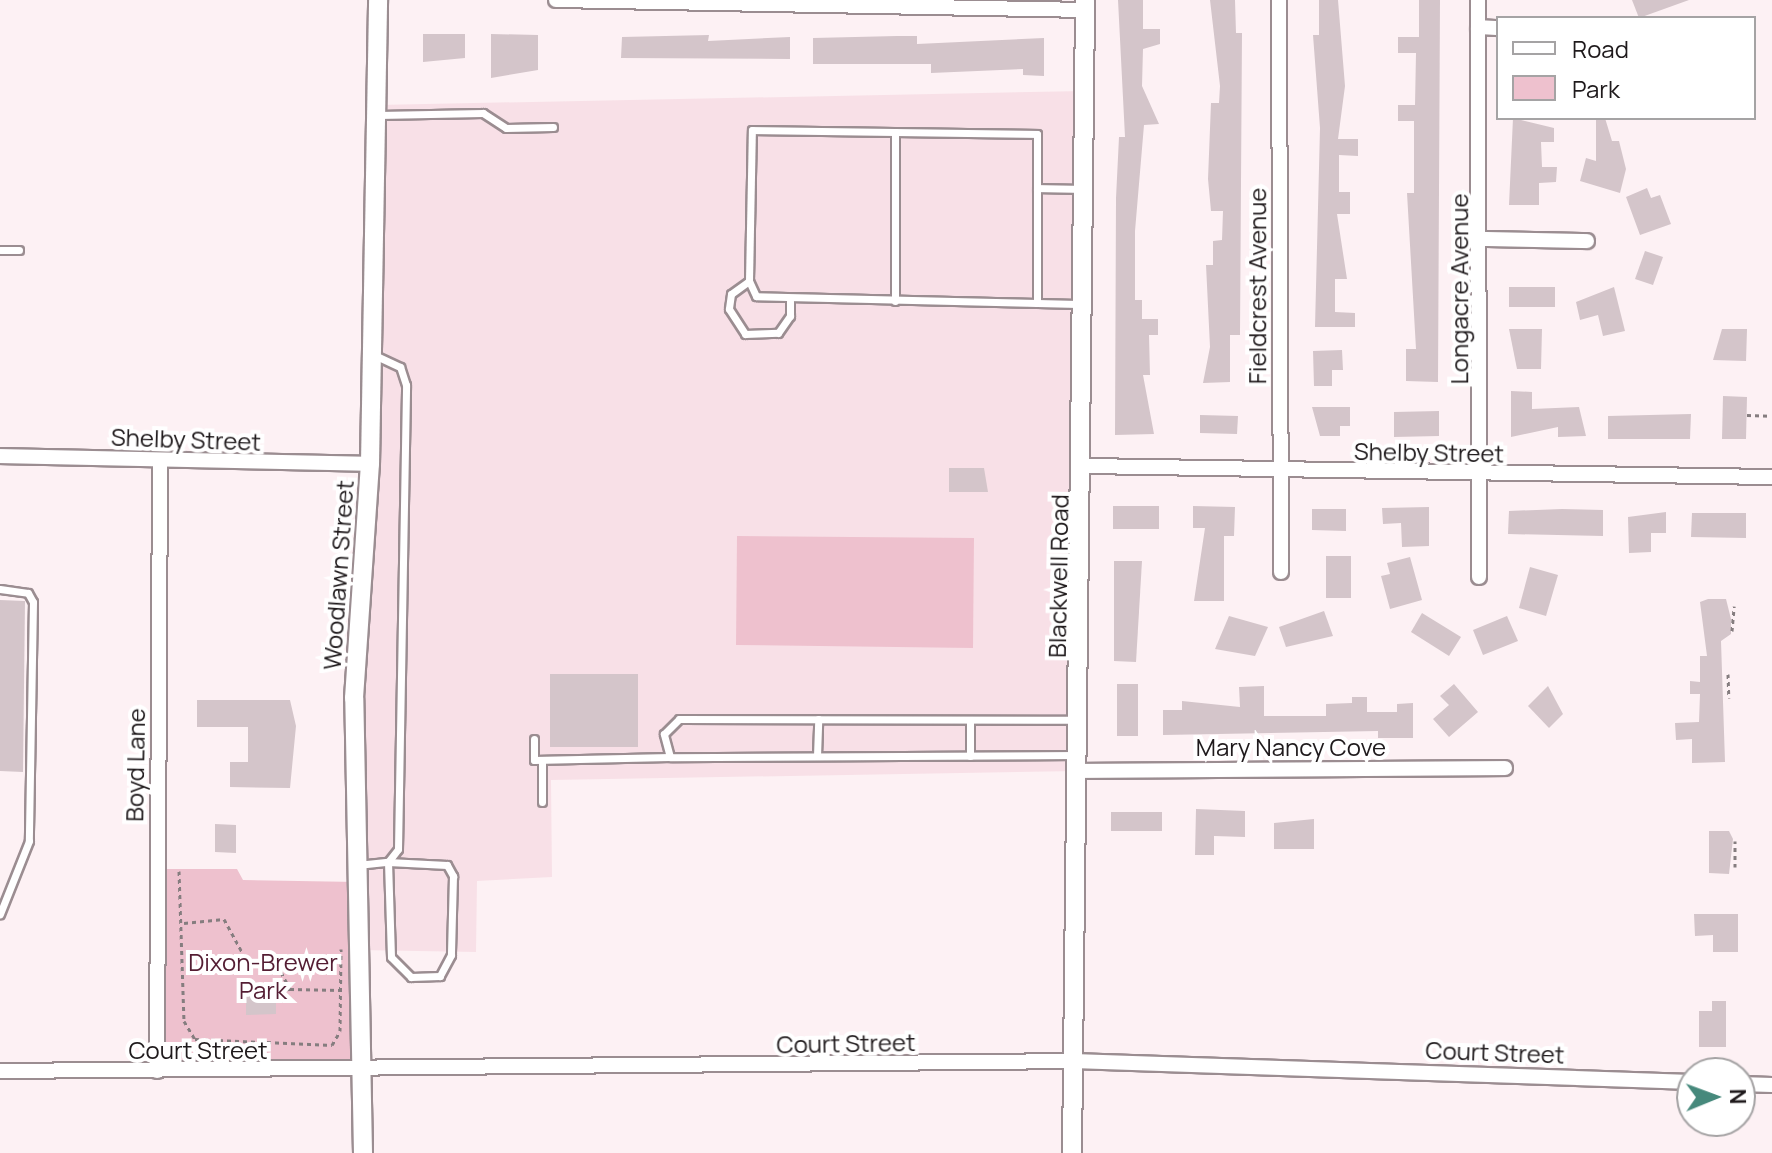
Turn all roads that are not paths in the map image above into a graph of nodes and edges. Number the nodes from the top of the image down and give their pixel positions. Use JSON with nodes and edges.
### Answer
{"nodes":[{"id":1,"x":378,"y":0,"type":"edge"},
{"id":2,"x":556,"y":0,"type":"edge"},
{"id":3,"x":1279,"y":0,"type":"edge"},
{"id":4,"x":1478,"y":0,"type":"edge"},
{"id":5,"x":1085,"y":5,"type":"edge"},
{"id":6,"x":1478,"y":27,"type":"junction"},
{"id":7,"x":1496,"y":28,"type":"edge"},
{"id":8,"x":376,"y":115,"type":"junction"},
{"id":9,"x":553,"y":127,"type":"dead end"},
{"id":10,"x":895,"y":132,"type":"junction"},
{"id":11,"x":1037,"y":188,"type":"junction"},
{"id":12,"x":1084,"y":189,"type":"junction"},
{"id":13,"x":1482,"y":239,"type":"junction"},
{"id":14,"x":1587,"y":241,"type":"dead end"},
{"id":15,"x":0,"y":250,"type":"edge"},
{"id":16,"x":19,"y":250,"type":"dead end"},
{"id":17,"x":749,"y":281,"type":"junction"},
{"id":18,"x":790,"y":301,"type":"junction"},
{"id":19,"x":895,"y":301,"type":"junction"},
{"id":20,"x":1037,"y":303,"type":"junction"},
{"id":21,"x":1085,"y":304,"type":"junction"},
{"id":22,"x":372,"y":354,"type":"junction"},
{"id":23,"x":0,"y":456,"type":"edge"},
{"id":24,"x":160,"y":460,"type":"junction"},
{"id":25,"x":370,"y":464,"type":"junction"},
{"id":26,"x":1085,"y":466,"type":"junction"},
{"id":27,"x":1279,"y":471,"type":"junction"},
{"id":28,"x":1482,"y":475,"type":"junction"},
{"id":29,"x":1772,"y":477,"type":"edge"},
{"id":30,"x":1281,"y":572,"type":"dead end"},
{"id":31,"x":1479,"y":577,"type":"dead end"},
{"id":32,"x":0,"y":589,"type":"edge"},
{"id":33,"x":818,"y":719,"type":"junction"},
{"id":34,"x":970,"y":720,"type":"junction"},
{"id":35,"x":1079,"y":720,"type":"junction"},
{"id":36,"x":534,"y":739,"type":"dead end"},
{"id":37,"x":817,"y":756,"type":"junction"},
{"id":38,"x":970,"y":756,"type":"junction"},
{"id":39,"x":670,"y":757,"type":"junction"},
{"id":40,"x":542,"y":760,"type":"junction"},
{"id":41,"x":1078,"y":763,"type":"junction"},
{"id":42,"x":1505,"y":768,"type":"dead end"},
{"id":43,"x":542,"y":802,"type":"dead end"},
{"id":44,"x":388,"y":862,"type":"junction"},
{"id":45,"x":357,"y":865,"type":"junction"},
{"id":46,"x":0,"y":914,"type":"edge"},
{"id":47,"x":1073,"y":1061,"type":"junction"},
{"id":48,"x":0,"y":1071,"type":"edge"},
{"id":49,"x":157,"y":1071,"type":"junction"},
{"id":50,"x":364,"y":1072,"type":"junction"},
{"id":51,"x":1676,"y":1081,"type":"edge"},
{"id":52,"x":363,"y":1153,"type":"edge"},
{"id":53,"x":1072,"y":1153,"type":"edge"}],
"edges":[{"from":1,"to":8,"type":"street","name":"Woodlawn Street"},
{"from":2,"to":5,"type":"street"},
{"from":3,"to":27,"type":"street","name":"Fieldcrest Avenue"},
{"from":4,"to":6,"type":"street","name":"Longacre Avenue"},
{"from":5,"to":12,"type":"street","name":"Blackwell Road"},
{"from":6,"to":7,"type":"street"},
{"from":6,"to":13,"type":"street","name":"Longacre Avenue"},
{"from":8,"to":9,"type":"lane"},
{"from":8,"to":22,"type":"street","name":"Woodlawn Street"},
{"from":10,"to":11,"type":"lane"},
{"from":10,"to":17,"type":"lane"},
{"from":10,"to":19,"type":"lane"},
{"from":11,"to":12,"type":"lane"},
{"from":11,"to":20,"type":"lane"},
{"from":12,"to":21,"type":"street","name":"Blackwell Road"},
{"from":13,"to":14,"type":"street"},
{"from":13,"to":28,"type":"street","name":"Longacre Avenue"},
{"from":15,"to":16,"type":"lane"},
{"from":17,"to":18,"type":"lane"},
{"from":17,"to":18,"type":"lane"},
{"from":18,"to":19,"type":"lane"},
{"from":19,"to":20,"type":"lane"},
{"from":20,"to":21,"type":"lane"},
{"from":21,"to":26,"type":"street","name":"Blackwell Road"},
{"from":22,"to":25,"type":"street","name":"Woodlawn Street"},
{"from":22,"to":44,"type":"lane"},
{"from":23,"to":24,"type":"street","name":"Shelby Street"},
{"from":24,"to":25,"type":"street","name":"Shelby Street"},
{"from":24,"to":49,"type":"street","name":"Boyd Lane"},
{"from":25,"to":45,"type":"street","name":"Woodlawn Street"},
{"from":26,"to":27,"type":"street","name":"Shelby Street"},
{"from":26,"to":35,"type":"street","name":"Blackwell Road"},
{"from":27,"to":28,"type":"street","name":"Shelby Street"},
{"from":27,"to":30,"type":"street","name":"Fieldcrest Avenue"},
{"from":28,"to":29,"type":"street","name":"Shelby Street"},
{"from":28,"to":31,"type":"street","name":"Longacre Avenue"},
{"from":32,"to":46,"type":"lane"},
{"from":33,"to":34,"type":"lane"},
{"from":33,"to":37,"type":"lane"},
{"from":33,"to":39,"type":"lane"},
{"from":34,"to":35,"type":"lane"},
{"from":34,"to":38,"type":"lane"},
{"from":35,"to":41,"type":"street","name":"Blackwell Road"},
{"from":36,"to":40,"type":"lane"},
{"from":37,"to":38,"type":"lane"},
{"from":37,"to":39,"type":"lane"},
{"from":38,"to":41,"type":"lane"},
{"from":39,"to":40,"type":"lane"},
{"from":40,"to":43,"type":"lane"},
{"from":41,"to":42,"type":"street","name":"Mary Nancy Cove"},
{"from":41,"to":47,"type":"street","name":"Blackwell Road"},
{"from":44,"to":44,"type":"lane"},
{"from":44,"to":45,"type":"lane"},
{"from":45,"to":50,"type":"street","name":"Woodlawn Street"},
{"from":47,"to":50,"type":"street","name":"Court Street"},
{"from":47,"to":51,"type":"street","name":"Court Street"},
{"from":47,"to":53,"type":"street","name":"Blackwell Road"},
{"from":48,"to":49,"type":"street","name":"Court Street"},
{"from":49,"to":50,"type":"street","name":"Court Street"},
{"from":50,"to":52,"type":"street","name":"Woodlawn Street"}]}
